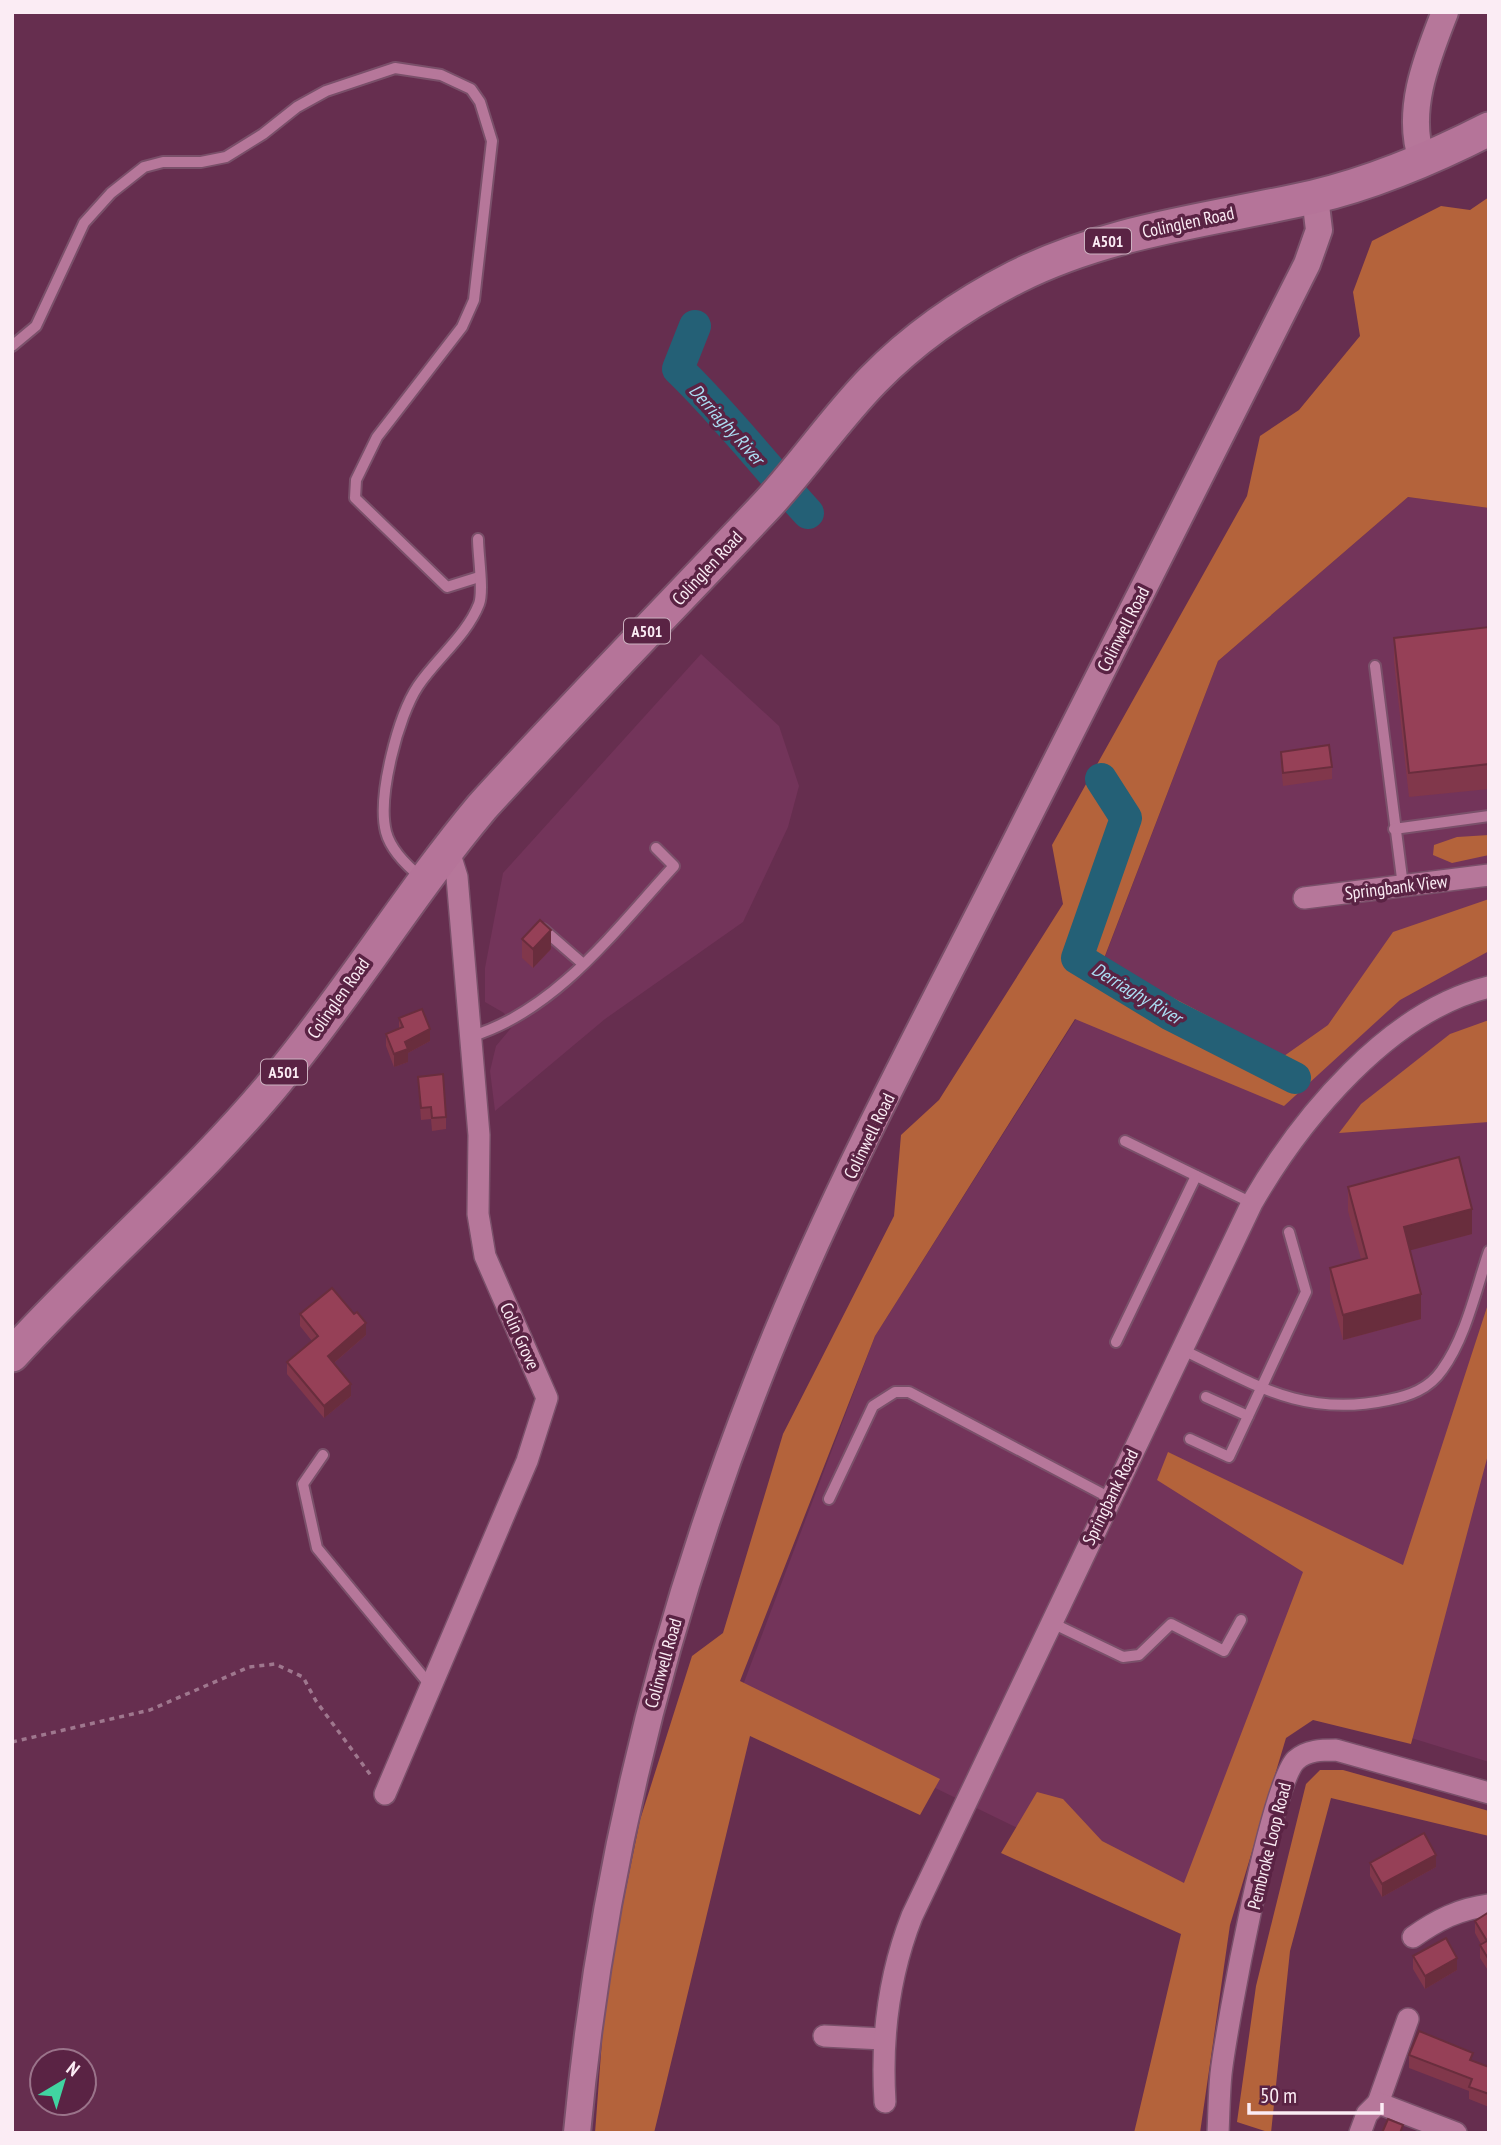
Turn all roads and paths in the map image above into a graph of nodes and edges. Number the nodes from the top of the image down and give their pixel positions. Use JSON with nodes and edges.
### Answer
{"nodes":[{"id":1,"x":1445,"y":12,"type":"edge"},
{"id":2,"x":1489,"y":130,"type":"edge"},
{"id":3,"x":1422,"y":160,"type":"junction"},
{"id":4,"x":1315,"y":197,"type":"junction"},
{"id":5,"x":12,"y":346,"type":"edge"},
{"id":6,"x":478,"y":540,"type":"dead end"},
{"id":7,"x":479,"y":577,"type":"junction"},
{"id":8,"x":1375,"y":666,"type":"dead end"},
{"id":9,"x":1489,"y":816,"type":"edge"},
{"id":10,"x":1394,"y":829,"type":"junction"},
{"id":11,"x":656,"y":848,"type":"dead end"},
{"id":12,"x":433,"y":867,"type":"junction"},
{"id":13,"x":1489,"y":875,"type":"edge"},
{"id":14,"x":1403,"y":886,"type":"junction"},
{"id":15,"x":1304,"y":898,"type":"dead end"},
{"id":16,"x":543,"y":929,"type":"edge"},
{"id":17,"x":582,"y":963,"type":"junction"},
{"id":18,"x":1489,"y":987,"type":"edge"},
{"id":19,"x":472,"y":1036,"type":"junction"},
{"id":20,"x":1125,"y":1141,"type":"dead end"},
{"id":21,"x":1196,"y":1176,"type":"junction"},
{"id":22,"x":1252,"y":1203,"type":"junction"},
{"id":23,"x":1289,"y":1232,"type":"dead end"},
{"id":24,"x":1489,"y":1251,"type":"edge"},
{"id":25,"x":1116,"y":1342,"type":"dead end"},
{"id":26,"x":1181,"y":1349,"type":"junction"},
{"id":27,"x":13,"y":1351,"type":"edge"},
{"id":28,"x":1262,"y":1387,"type":"junction"},
{"id":29,"x":1206,"y":1397,"type":"dead end"},
{"id":30,"x":1248,"y":1416,"type":"junction"},
{"id":31,"x":1191,"y":1439,"type":"dead end"},
{"id":32,"x":323,"y":1455,"type":"dead end"},
{"id":33,"x":1110,"y":1498,"type":"junction"},
{"id":34,"x":829,"y":1499,"type":"dead end"},
{"id":35,"x":1241,"y":1620,"type":"dead end"},
{"id":36,"x":1050,"y":1622,"type":"junction"},
{"id":37,"x":430,"y":1685,"type":"junction"},
{"id":38,"x":12,"y":1741,"type":"edge"},
{"id":39,"x":1489,"y":1793,"type":"edge"},
{"id":40,"x":384,"y":1794,"type":"joint"},
{"id":41,"x":1489,"y":1905,"type":"edge"},
{"id":42,"x":1413,"y":1937,"type":"dead end"},
{"id":43,"x":1408,"y":2019,"type":"dead end"},
{"id":44,"x":824,"y":2036,"type":"dead end"},
{"id":45,"x":883,"y":2039,"type":"junction"},
{"id":46,"x":885,"y":2102,"type":"dead end"},
{"id":47,"x":1378,"y":2104,"type":"junction"},
{"id":48,"x":578,"y":2133,"type":"edge"},
{"id":49,"x":1218,"y":2133,"type":"edge"},
{"id":50,"x":1360,"y":2133,"type":"edge"},
{"id":51,"x":1456,"y":2133,"type":"edge"}],
"edges":[{"from":1,"to":3,"type":"street"},
{"from":2,"to":3,"type":"main road","name":"Colinglen Road","number":"A501"},
{"from":3,"to":4,"type":"main road","name":"Colinglen Road","number":"A501"},
{"from":4,"to":12,"type":"main road","name":"Colinglen Road","number":"A501"},
{"from":4,"to":48,"type":"street","name":"Colinwell Road"},
{"from":5,"to":7,"type":"lane"},
{"from":6,"to":7,"type":"lane"},
{"from":7,"to":12,"type":"lane"},
{"from":8,"to":10,"type":"lane"},
{"from":9,"to":10,"type":"lane"},
{"from":10,"to":14,"type":"lane"},
{"from":11,"to":17,"type":"lane"},
{"from":12,"to":19,"type":"street","name":"Colin Grove"},
{"from":12,"to":27,"type":"main road","name":"Colinglen Road","number":"A501"},
{"from":13,"to":14,"type":"street","name":"Springbank View"},
{"from":14,"to":15,"type":"street","name":"Springbank View"},
{"from":16,"to":17,"type":"lane"},
{"from":17,"to":19,"type":"lane"},
{"from":18,"to":22,"type":"street","name":"Springbank Road"},
{"from":19,"to":37,"type":"street","name":"Colin Grove"},
{"from":20,"to":21,"type":"lane"},
{"from":21,"to":22,"type":"lane"},
{"from":21,"to":25,"type":"lane"},
{"from":22,"to":26,"type":"street","name":"Springbank Road"},
{"from":23,"to":28,"type":"lane"},
{"from":24,"to":28,"type":"lane"},
{"from":26,"to":28,"type":"lane"},
{"from":26,"to":33,"type":"street","name":"Springbank Road"},
{"from":28,"to":30,"type":"lane"},
{"from":29,"to":30,"type":"lane"},
{"from":30,"to":31,"type":"lane"},
{"from":32,"to":37,"type":"lane"},
{"from":33,"to":34,"type":"lane"},
{"from":33,"to":36,"type":"street","name":"Springbank Road"},
{"from":35,"to":36,"type":"lane"},
{"from":36,"to":45,"type":"street","name":"Springbank Road"},
{"from":37,"to":40,"type":"street","name":"Colin Grove"},
{"from":38,"to":40,"type":"path"},
{"from":39,"to":49,"type":"street","name":"Pembroke Loop Road"},
{"from":41,"to":42,"type":"street"},
{"from":43,"to":47,"type":"street"},
{"from":44,"to":45,"type":"street"},
{"from":45,"to":46,"type":"street","name":"Springbank Road"},
{"from":47,"to":50,"type":"street"},
{"from":47,"to":51,"type":"street"}]}
